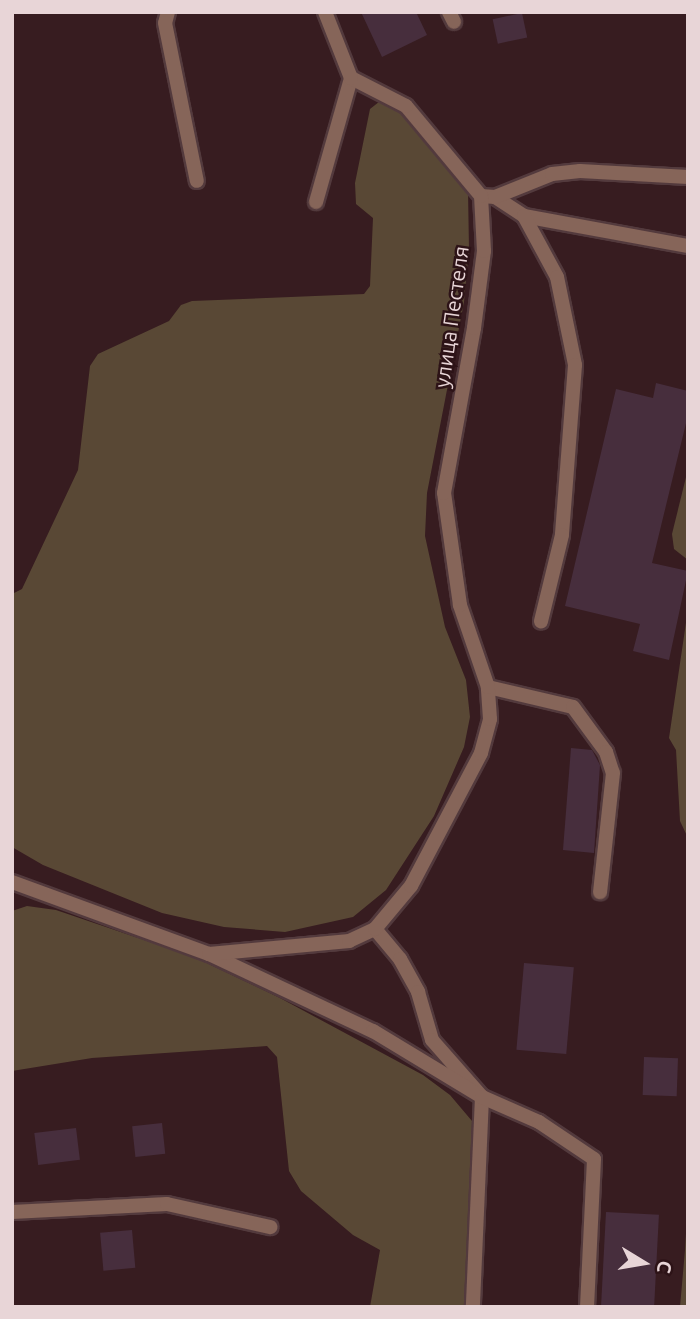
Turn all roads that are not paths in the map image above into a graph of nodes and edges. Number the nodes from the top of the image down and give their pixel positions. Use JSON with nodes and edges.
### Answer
{"nodes":[{"id":1,"x":168,"y":12,"type":"edge"},
{"id":2,"x":325,"y":12,"type":"edge"},
{"id":3,"x":351,"y":78,"type":"junction"},
{"id":4,"x":688,"y":177,"type":"edge"},
{"id":5,"x":197,"y":180,"type":"dead end"},
{"id":6,"x":488,"y":196,"type":"junction"},
{"id":7,"x":316,"y":202,"type":"dead end"},
{"id":8,"x":524,"y":216,"type":"junction"},
{"id":9,"x":688,"y":246,"type":"edge"},
{"id":10,"x":541,"y":621,"type":"dead end"},
{"id":11,"x":488,"y":687,"type":"junction"},
{"id":12,"x":12,"y":882,"type":"edge"},
{"id":13,"x":600,"y":892,"type":"dead end"},
{"id":14,"x":374,"y":929,"type":"junction"},
{"id":15,"x":209,"y":954,"type":"junction"},
{"id":16,"x":482,"y":1097,"type":"junction"},
{"id":17,"x":12,"y":1212,"type":"edge"},
{"id":18,"x":270,"y":1227,"type":"dead end"},
{"id":19,"x":473,"y":1307,"type":"edge"},
{"id":20,"x":587,"y":1307,"type":"edge"}],
"edges":[{"from":1,"to":5,"type":"street"},
{"from":2,"to":3,"type":"street"},
{"from":3,"to":6,"type":"street"},
{"from":3,"to":7,"type":"street"},
{"from":4,"to":6,"type":"street"},
{"from":6,"to":8,"type":"street"},
{"from":6,"to":11,"type":"street","name":"улица Пестеля"},
{"from":8,"to":9,"type":"street"},
{"from":8,"to":10,"type":"street"},
{"from":11,"to":13,"type":"street"},
{"from":11,"to":14,"type":"street","name":"улица Пестеля"},
{"from":12,"to":15,"type":"street"},
{"from":14,"to":15,"type":"street"},
{"from":14,"to":16,"type":"street"},
{"from":15,"to":16,"type":"street"},
{"from":16,"to":19,"type":"street"},
{"from":16,"to":20,"type":"street"},
{"from":17,"to":18,"type":"street"}]}
